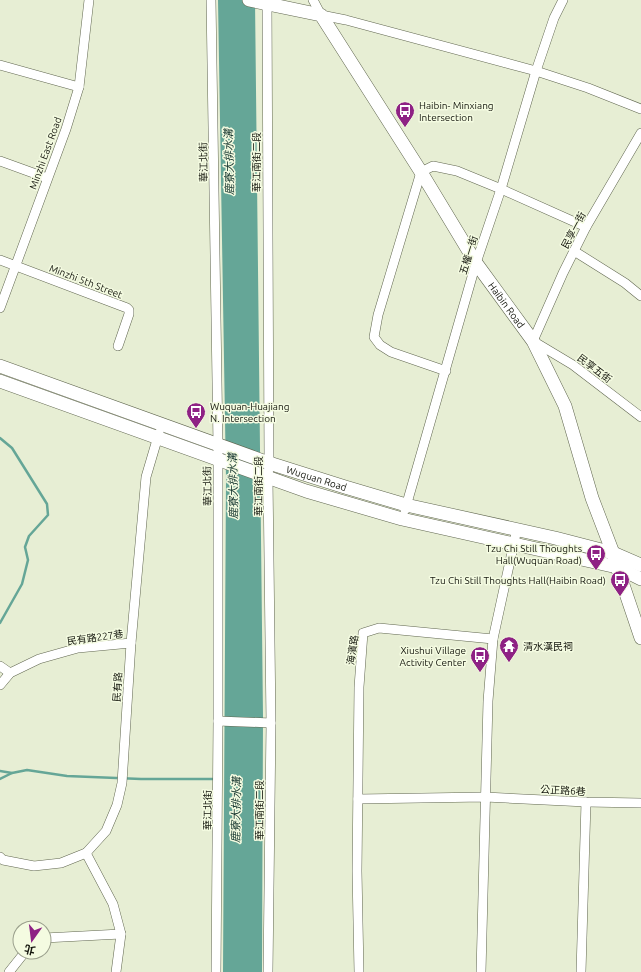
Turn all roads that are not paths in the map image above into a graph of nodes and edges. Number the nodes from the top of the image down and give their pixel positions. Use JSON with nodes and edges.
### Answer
{"nodes":[{"id":1,"x":89,"y":0,"type":"edge"},
{"id":2,"x":211,"y":0,"type":"edge"},
{"id":3,"x":249,"y":0,"type":"edge"},
{"id":4,"x":312,"y":0,"type":"edge"},
{"id":5,"x":563,"y":0,"type":"edge"},
{"id":6,"x":267,"y":2,"type":"edge"},
{"id":7,"x":321,"y":15,"type":"junction"},
{"id":8,"x":0,"y":65,"type":"edge"},
{"id":9,"x":536,"y":71,"type":"junction"},
{"id":10,"x":79,"y":87,"type":"junction"},
{"id":11,"x":641,"y":109,"type":"edge"},
{"id":12,"x":641,"y":133,"type":"edge"},
{"id":13,"x":0,"y":161,"type":"edge"},
{"id":14,"x":422,"y":172,"type":"junction"},
{"id":15,"x":47,"y":178,"type":"junction"},
{"id":16,"x":501,"y":189,"type":"junction"},
{"id":17,"x":586,"y":227,"type":"junction"},
{"id":18,"x":574,"y":251,"type":"junction"},
{"id":19,"x":0,"y":260,"type":"edge"},
{"id":20,"x":476,"y":263,"type":"junction"},
{"id":21,"x":15,"y":266,"type":"junction"},
{"id":22,"x":641,"y":296,"type":"edge"},
{"id":23,"x":0,"y":308,"type":"edge"},
{"id":24,"x":533,"y":342,"type":"junction"},
{"id":25,"x":118,"y":346,"type":"dead end"},
{"id":26,"x":0,"y":366,"type":"edge"},
{"id":27,"x":446,"y":371,"type":"junction"},
{"id":28,"x":0,"y":381,"type":"edge"},
{"id":29,"x":641,"y":417,"type":"edge"},
{"id":30,"x":160,"y":424,"type":"junction"},
{"id":31,"x":158,"y":438,"type":"junction"},
{"id":32,"x":221,"y":446,"type":"junction"},
{"id":33,"x":220,"y":461,"type":"junction"},
{"id":34,"x":265,"y":461,"type":"junction"},
{"id":35,"x":265,"y":477,"type":"junction"},
{"id":36,"x":406,"y":505,"type":"junction"},
{"id":37,"x":402,"y":519,"type":"junction"},
{"id":38,"x":517,"y":529,"type":"junction"},
{"id":39,"x":513,"y":544,"type":"junction"},
{"id":40,"x":613,"y":553,"type":"junction"},
{"id":41,"x":641,"y":565,"type":"edge"},
{"id":42,"x":617,"y":567,"type":"junction"},
{"id":43,"x":641,"y":579,"type":"edge"},
{"id":44,"x":641,"y":638,"type":"edge"},
{"id":45,"x":493,"y":639,"type":"junction"},
{"id":46,"x":131,"y":643,"type":"junction"},
{"id":47,"x":0,"y":666,"type":"edge"},
{"id":48,"x":10,"y":673,"type":"junction"},
{"id":49,"x":0,"y":685,"type":"edge"},
{"id":50,"x":220,"y":721,"type":"junction"},
{"id":51,"x":268,"y":723,"type":"junction"},
{"id":52,"x":485,"y":798,"type":"junction"},
{"id":53,"x":358,"y":799,"type":"junction"},
{"id":54,"x":586,"y":802,"type":"junction"},
{"id":55,"x":641,"y":803,"type":"edge"},
{"id":56,"x":86,"y":853,"type":"junction"},
{"id":57,"x":0,"y":857,"type":"edge"},
{"id":58,"x":121,"y":934,"type":"junction"},
{"id":59,"x":52,"y":938,"type":"edge"},
{"id":60,"x":19,"y":960,"type":"edge"},
{"id":61,"x":9,"y":972,"type":"edge"},
{"id":62,"x":116,"y":972,"type":"edge"},
{"id":63,"x":216,"y":972,"type":"edge"},
{"id":64,"x":268,"y":972,"type":"edge"},
{"id":65,"x":359,"y":972,"type":"edge"},
{"id":66,"x":481,"y":972,"type":"edge"},
{"id":67,"x":581,"y":972,"type":"edge"}],
"edges":[{"from":1,"to":10,"type":"street","name":"Minzhi East Road"},
{"from":2,"to":32,"type":"street","name":"華江北街"},
{"from":3,"to":6,"type":"street"},
{"from":4,"to":7,"type":"street","name":"Haibin Road"},
{"from":5,"to":9,"type":"street","name":"五權一街"},
{"from":6,"to":7,"type":"street"},
{"from":6,"to":34,"type":"street","name":"華江南街二段"},
{"from":7,"to":9,"type":"street"},
{"from":7,"to":14,"type":"street","name":"Haibin Road"},
{"from":8,"to":10,"type":"street"},
{"from":9,"to":11,"type":"street"},
{"from":9,"to":16,"type":"street","name":"五權一街"},
{"from":10,"to":15,"type":"street","name":"Minzhi East Road"},
{"from":12,"to":17,"type":"street","name":"民享一街"},
{"from":13,"to":15,"type":"street"},
{"from":14,"to":16,"type":"street"},
{"from":14,"to":20,"type":"street","name":"Haibin Road"},
{"from":14,"to":27,"type":"street"},
{"from":15,"to":21,"type":"street","name":"Minzhi East Road"},
{"from":16,"to":17,"type":"street"},
{"from":16,"to":20,"type":"street","name":"五權一街"},
{"from":17,"to":18,"type":"street","name":"民享一街"},
{"from":18,"to":22,"type":"street"},
{"from":18,"to":24,"type":"street","name":"民享一街"},
{"from":19,"to":21,"type":"street","name":"Minzhi 5th Street"},
{"from":20,"to":24,"type":"street","name":"Haibin Road"},
{"from":20,"to":27,"type":"street","name":"五權一街"},
{"from":21,"to":23,"type":"street","name":"Minzhi East Road"},
{"from":21,"to":25,"type":"street","name":"Minzhi 5th Street"},
{"from":24,"to":29,"type":"street","name":"民享五街"},
{"from":24,"to":40,"type":"street","name":"Haibin Road"},
{"from":26,"to":30,"type":"street","name":"Wuquan Road"},
{"from":27,"to":36,"type":"street","name":"五權一街"},
{"from":28,"to":31,"type":"street","name":"Wuquan Road"},
{"from":30,"to":31,"type":"street","name":"民有路"},
{"from":30,"to":32,"type":"street","name":"Wuquan Road"},
{"from":31,"to":33,"type":"street","name":"Wuquan Road"},
{"from":31,"to":46,"type":"street","name":"民有路"},
{"from":32,"to":33,"type":"street","name":"華江北街"},
{"from":32,"to":34,"type":"street","name":"Wuquan Road"},
{"from":33,"to":35,"type":"street","name":"Wuquan Road"},
{"from":33,"to":50,"type":"street","name":"華江北街"},
{"from":34,"to":35,"type":"street","name":"華江南街二段"},
{"from":34,"to":36,"type":"street","name":"Wuquan Road"},
{"from":35,"to":37,"type":"street","name":"Wuquan Road"},
{"from":35,"to":51,"type":"street","name":"華江南街二段"},
{"from":36,"to":37,"type":"street","name":"五權一街"},
{"from":36,"to":38,"type":"street","name":"Wuquan Road"},
{"from":37,"to":39,"type":"street","name":"Wuquan Road"},
{"from":38,"to":39,"type":"street"},
{"from":38,"to":40,"type":"street","name":"Wuquan Road"},
{"from":39,"to":42,"type":"street","name":"Wuquan Road"},
{"from":39,"to":45,"type":"street"},
{"from":40,"to":41,"type":"street","name":"Wuquan Road"},
{"from":40,"to":42,"type":"street","name":"Haibin Road"},
{"from":42,"to":43,"type":"street","name":"Wuquan Road"},
{"from":42,"to":44,"type":"street","name":"Haibin Road"},
{"from":45,"to":52,"type":"street"},
{"from":45,"to":53,"type":"street","name":"海濱路"},
{"from":46,"to":48,"type":"street","name":"民有路227巷"},
{"from":46,"to":56,"type":"street","name":"民有路"},
{"from":47,"to":48,"type":"street"},
{"from":48,"to":49,"type":"street","name":"民有路227巷"},
{"from":50,"to":51,"type":"street"},
{"from":50,"to":63,"type":"street","name":"華江北街"},
{"from":51,"to":64,"type":"street","name":"華江南街二段"},
{"from":52,"to":53,"type":"street"},
{"from":52,"to":54,"type":"street","name":"公正路6巷"},
{"from":52,"to":66,"type":"street"},
{"from":53,"to":65,"type":"street","name":"海濱路"},
{"from":54,"to":55,"type":"street","name":"公正路6巷"},
{"from":54,"to":67,"type":"street"},
{"from":56,"to":57,"type":"street","name":"民有路"},
{"from":56,"to":58,"type":"street"},
{"from":58,"to":59,"type":"street"},
{"from":58,"to":62,"type":"street"},
{"from":60,"to":61,"type":"street"}]}
